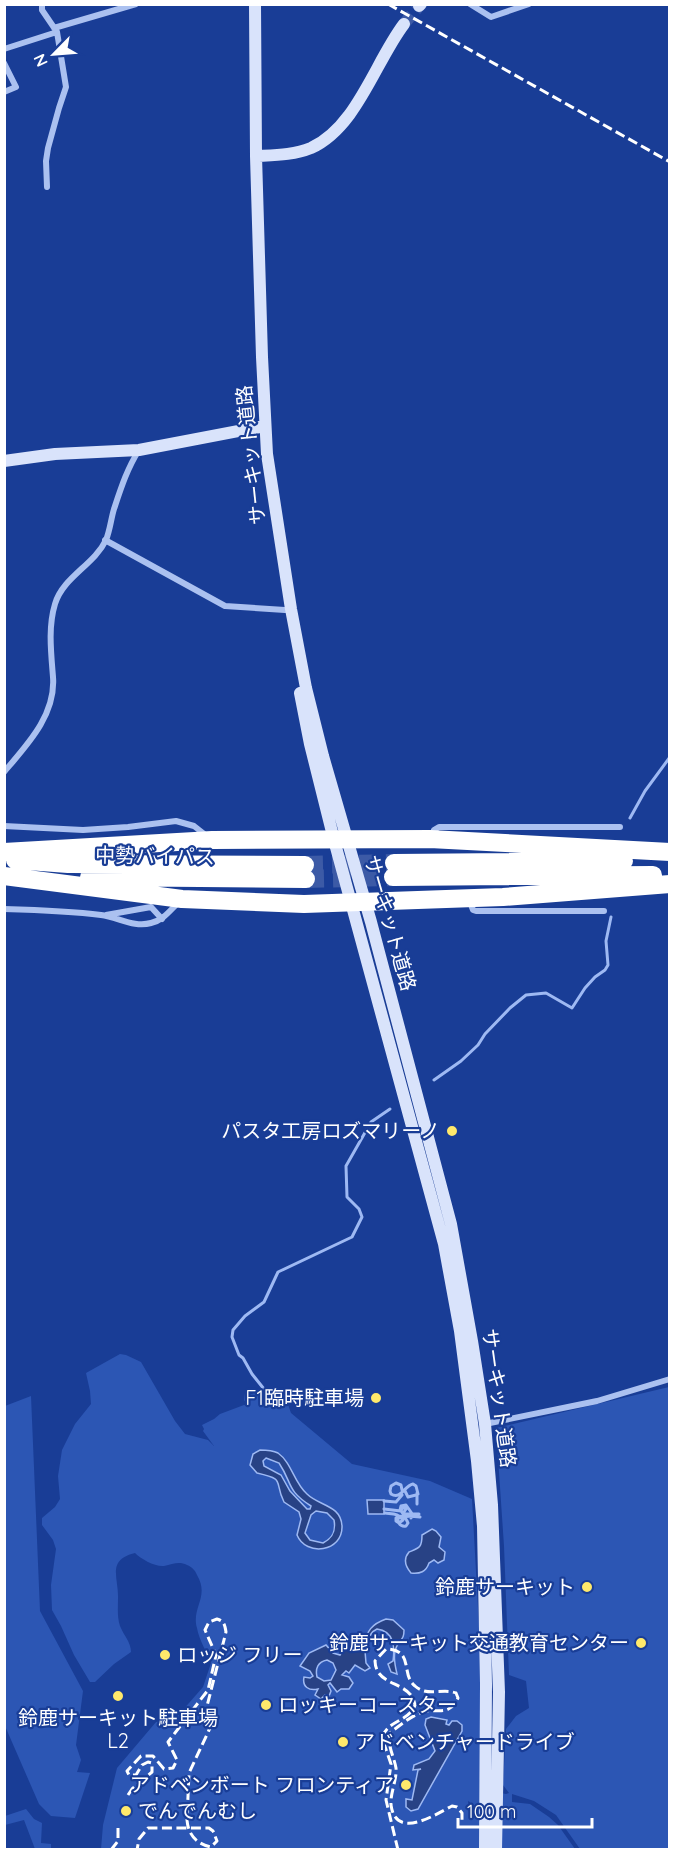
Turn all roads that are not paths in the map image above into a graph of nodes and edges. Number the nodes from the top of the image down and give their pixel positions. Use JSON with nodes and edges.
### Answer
{"nodes":[{"id":1,"x":42,"y":4,"type":"edge"},
{"id":2,"x":136,"y":4,"type":"edge"},
{"id":3,"x":255,"y":4,"type":"edge"},
{"id":4,"x":470,"y":4,"type":"edge"},
{"id":5,"x":529,"y":4,"type":"edge"},
{"id":6,"x":404,"y":24,"type":"tunnel mouth"},
{"id":7,"x":56,"y":30,"type":"junction"},
{"id":8,"x":4,"y":48,"type":"edge"},
{"id":9,"x":4,"y":63,"type":"edge"},
{"id":10,"x":4,"y":92,"type":"edge"},
{"id":11,"x":256,"y":156,"type":"junction"},
{"id":12,"x":47,"y":187,"type":"dead end"},
{"id":13,"x":265,"y":426,"type":"junction"},
{"id":14,"x":139,"y":450,"type":"junction"},
{"id":15,"x":267,"y":454,"type":"junction"},
{"id":16,"x":4,"y":460,"type":"edge"},
{"id":17,"x":105,"y":540,"type":"junction"},
{"id":18,"x":285,"y":610,"type":"junction"},
{"id":19,"x":4,"y":772,"type":"edge"},
{"id":20,"x":4,"y":826,"type":"edge"},
{"id":21,"x":620,"y":827,"type":"dead end"},
{"id":22,"x":430,"y":839,"type":"junction"},
{"id":23,"x":212,"y":840,"type":"junction"},
{"id":24,"x":340,"y":840,"type":"junction"},
{"id":25,"x":4,"y":852,"type":"edge"},
{"id":26,"x":669,"y":852,"type":"edge"},
{"id":27,"x":4,"y":859,"type":"edge"},
{"id":28,"x":669,"y":860,"type":"edge"},
{"id":29,"x":669,"y":874,"type":"edge"},
{"id":30,"x":4,"y":876,"type":"edge"},
{"id":31,"x":669,"y":884,"type":"edge"},
{"id":32,"x":469,"y":898,"type":"junction"},
{"id":33,"x":182,"y":899,"type":"junction"},
{"id":34,"x":358,"y":901,"type":"junction"},
{"id":35,"x":4,"y":909,"type":"edge"},
{"id":36,"x":604,"y":911,"type":"dead end"},
{"id":37,"x":104,"y":916,"type":"junction"},
{"id":38,"x":162,"y":919,"type":"junction"},
{"id":39,"x":669,"y":1379,"type":"edge"},
{"id":40,"x":478,"y":1426,"type":"junction"},
{"id":41,"x":485,"y":1850,"type":"edge"},
{"id":42,"x":495,"y":1850,"type":"edge"}],
"edges":[{"from":1,"to":7,"type":"street"},
{"from":2,"to":7,"type":"street"},
{"from":3,"to":11,"type":"street","name":"サーキット道路"},
{"from":4,"to":5,"type":"street"},
{"from":6,"to":11,"type":"street"},
{"from":7,"to":8,"type":"street"},
{"from":7,"to":12,"type":"street"},
{"from":9,"to":10,"type":"street"},
{"from":11,"to":13,"type":"street","name":"サーキット道路"},
{"from":13,"to":14,"type":"street"},
{"from":13,"to":15,"type":"street","name":"サーキット道路"},
{"from":14,"to":16,"type":"street"},
{"from":14,"to":17,"type":"street"},
{"from":15,"to":18,"type":"street"},
{"from":15,"to":24,"type":"street","name":"サーキット道路"},
{"from":17,"to":18,"type":"street"},
{"from":17,"to":19,"type":"street"},
{"from":18,"to":24,"type":"street"},
{"from":20,"to":23,"type":"street"},
{"from":21,"to":22,"type":"street"},
{"from":22,"to":24,"type":"highway"},
{"from":22,"to":26,"type":"highway"},
{"from":23,"to":24,"type":"highway"},
{"from":23,"to":25,"type":"highway"},
{"from":24,"to":34,"type":"street","name":"サーキット道路"},
{"from":27,"to":30,"type":"highway","name":"中勢バイパス"},
{"from":28,"to":29,"type":"highway"},
{"from":30,"to":33,"type":"highway"},
{"from":31,"to":32,"type":"highway"},
{"from":32,"to":34,"type":"highway"},
{"from":32,"to":36,"type":"street"},
{"from":33,"to":34,"type":"highway"},
{"from":33,"to":38,"type":"street"},
{"from":34,"to":40,"type":"street","name":"サーキット道路"},
{"from":35,"to":37,"type":"street"},
{"from":37,"to":38,"type":"street"},
{"from":37,"to":38,"type":"street"},
{"from":39,"to":40,"type":"street"},
{"from":40,"to":41,"type":"street","name":"サーキット道路"},
{"from":40,"to":42,"type":"street","name":"サーキット道路"}]}
